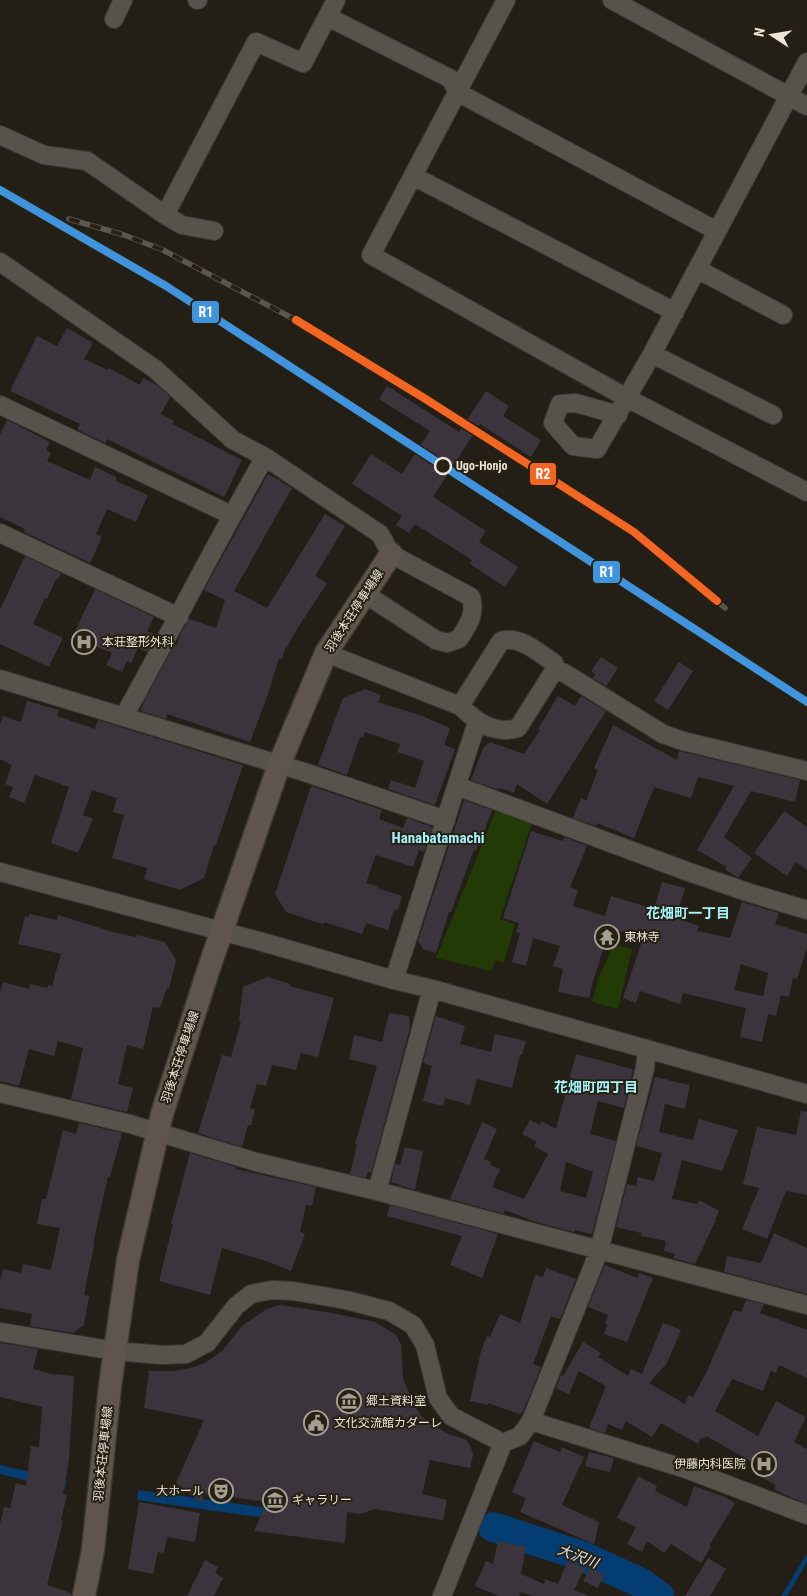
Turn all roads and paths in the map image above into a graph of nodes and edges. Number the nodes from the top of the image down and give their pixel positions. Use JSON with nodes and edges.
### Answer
{"nodes":[{"id":1,"x":123,"y":0,"type":"edge"},
{"id":2,"x":336,"y":0,"type":"edge"},
{"id":3,"x":506,"y":0,"type":"edge"},
{"id":4,"x":612,"y":0,"type":"edge"},
{"id":5,"x":328,"y":17,"type":"junction"},
{"id":6,"x":114,"y":18,"type":"dead end"},
{"id":7,"x":807,"y":62,"type":"edge"},
{"id":8,"x":457,"y":92,"type":"junction"},
{"id":9,"x":789,"y":96,"type":"junction"},
{"id":10,"x":807,"y":106,"type":"edge"},
{"id":11,"x":0,"y":135,"type":"edge"},
{"id":12,"x":413,"y":176,"type":"junction"},
{"id":13,"x":166,"y":215,"type":"junction"},
{"id":14,"x":214,"y":231,"type":"dead end"},
{"id":15,"x":717,"y":231,"type":"junction"},
{"id":16,"x":0,"y":262,"type":"edge"},
{"id":17,"x":697,"y":269,"type":"junction"},
{"id":18,"x":674,"y":312,"type":"junction"},
{"id":19,"x":784,"y":315,"type":"dead end"},
{"id":20,"x":652,"y":354,"type":"junction"},
{"id":21,"x":627,"y":398,"type":"junction"},
{"id":22,"x":0,"y":405,"type":"edge"},
{"id":23,"x":618,"y":415,"type":"dead end"},
{"id":24,"x":773,"y":415,"type":"dead end"},
{"id":25,"x":265,"y":457,"type":"junction"},
{"id":26,"x":807,"y":492,"type":"edge"},
{"id":27,"x":232,"y":515,"type":"junction"},
{"id":28,"x":0,"y":533,"type":"edge"},
{"id":29,"x":391,"y":554,"type":"junction"},
{"id":30,"x":366,"y":594,"type":"junction"},
{"id":31,"x":179,"y":617,"type":"junction"},
{"id":32,"x":326,"y":653,"type":"junction"},
{"id":33,"x":555,"y":669,"type":"junction"},
{"id":34,"x":0,"y":679,"type":"edge"},
{"id":35,"x":460,"y":706,"type":"junction"},
{"id":36,"x":124,"y":716,"type":"junction"},
{"id":37,"x":477,"y":722,"type":"junction"},
{"id":38,"x":279,"y":765,"type":"junction"},
{"id":39,"x":807,"y":771,"type":"edge"},
{"id":40,"x":457,"y":786,"type":"junction"},
{"id":41,"x":446,"y":820,"type":"junction"},
{"id":42,"x":0,"y":872,"type":"edge"},
{"id":43,"x":807,"y":910,"type":"edge"},
{"id":44,"x":222,"y":931,"type":"junction"},
{"id":45,"x":394,"y":980,"type":"junction"},
{"id":46,"x":432,"y":989,"type":"junction"},
{"id":47,"x":648,"y":1049,"type":"junction"},
{"id":48,"x":0,"y":1093,"type":"edge"},
{"id":49,"x":807,"y":1094,"type":"edge"},
{"id":50,"x":157,"y":1132,"type":"junction"},
{"id":51,"x":377,"y":1191,"type":"junction"},
{"id":52,"x":599,"y":1251,"type":"junction"},
{"id":53,"x":807,"y":1305,"type":"edge"},
{"id":54,"x":0,"y":1332,"type":"edge"},
{"id":55,"x":115,"y":1352,"type":"junction"},
{"id":56,"x":531,"y":1421,"type":"junction"},
{"id":57,"x":503,"y":1443,"type":"junction"},
{"id":58,"x":807,"y":1515,"type":"edge"},
{"id":59,"x":84,"y":1596,"type":"edge"},
{"id":60,"x":442,"y":1596,"type":"edge"}],
"edges":[{"from":1,"to":6,"type":"street"},
{"from":2,"to":5,"type":"street"},
{"from":3,"to":8,"type":"street"},
{"from":4,"to":9,"type":"street"},
{"from":5,"to":8,"type":"street"},
{"from":5,"to":13,"type":"street"},
{"from":7,"to":9,"type":"street"},
{"from":8,"to":12,"type":"street"},
{"from":8,"to":15,"type":"street"},
{"from":9,"to":10,"type":"street"},
{"from":9,"to":15,"type":"street"},
{"from":11,"to":13,"type":"street"},
{"from":12,"to":18,"type":"street"},
{"from":12,"to":21,"type":"street"},
{"from":13,"to":14,"type":"street"},
{"from":15,"to":17,"type":"street"},
{"from":16,"to":25,"type":"street"},
{"from":17,"to":18,"type":"street"},
{"from":17,"to":19,"type":"street"},
{"from":18,"to":20,"type":"street"},
{"from":20,"to":21,"type":"street"},
{"from":20,"to":24,"type":"street"},
{"from":21,"to":23,"type":"street"},
{"from":21,"to":26,"type":"street"},
{"from":22,"to":27,"type":"street"},
{"from":25,"to":27,"type":"street"},
{"from":25,"to":29,"type":"street"},
{"from":27,"to":31,"type":"street"},
{"from":28,"to":31,"type":"street"},
{"from":29,"to":30,"type":"main road","name":"羽後本荘停車場線"},
{"from":29,"to":30,"type":"street"},
{"from":30,"to":32,"type":"main road","name":"羽後本荘停車場線"},
{"from":31,"to":36,"type":"street"},
{"from":32,"to":35,"type":"street"},
{"from":32,"to":38,"type":"main road","name":"羽後本荘停車場線"},
{"from":33,"to":35,"type":"street"},
{"from":33,"to":37,"type":"street"},
{"from":33,"to":39,"type":"street"},
{"from":34,"to":36,"type":"street"},
{"from":35,"to":37,"type":"street"},
{"from":36,"to":38,"type":"street"},
{"from":37,"to":40,"type":"street"},
{"from":38,"to":41,"type":"street"},
{"from":38,"to":44,"type":"main road","name":"羽後本荘停車場線"},
{"from":40,"to":41,"type":"street"},
{"from":40,"to":43,"type":"street"},
{"from":41,"to":45,"type":"street"},
{"from":42,"to":44,"type":"street"},
{"from":44,"to":45,"type":"street"},
{"from":44,"to":50,"type":"main road","name":"羽後本荘停車場線"},
{"from":45,"to":46,"type":"street"},
{"from":46,"to":47,"type":"street"},
{"from":46,"to":51,"type":"street"},
{"from":47,"to":49,"type":"street"},
{"from":47,"to":52,"type":"street"},
{"from":48,"to":50,"type":"street"},
{"from":50,"to":51,"type":"street"},
{"from":50,"to":55,"type":"main road","name":"羽後本荘停車場線"},
{"from":51,"to":52,"type":"street"},
{"from":52,"to":53,"type":"street"},
{"from":52,"to":56,"type":"street"},
{"from":54,"to":55,"type":"street"},
{"from":55,"to":57,"type":"street"},
{"from":55,"to":59,"type":"main road","name":"羽後本荘停車場線"},
{"from":56,"to":57,"type":"street"},
{"from":56,"to":58,"type":"street"},
{"from":57,"to":60,"type":"street"}]}
